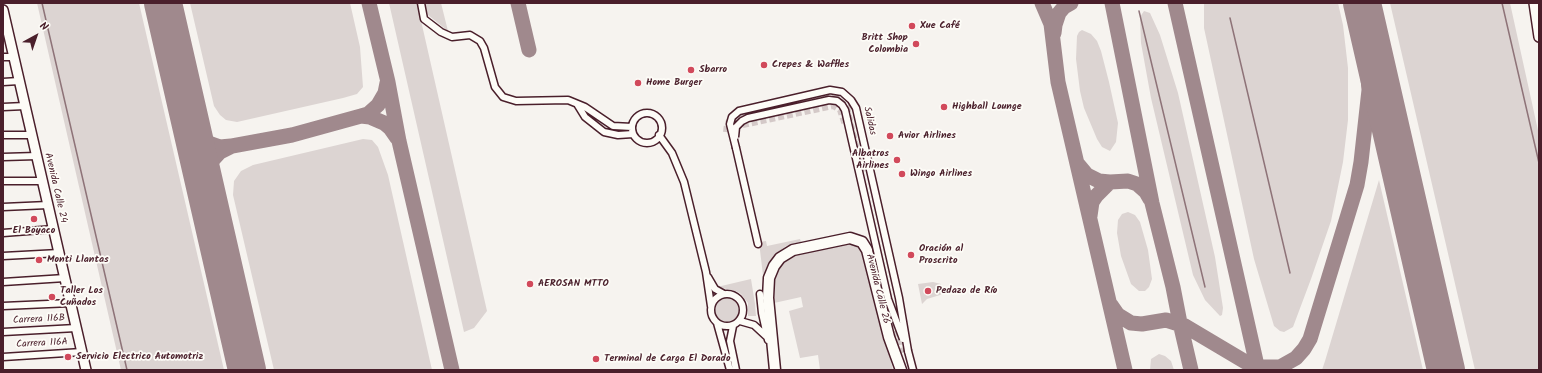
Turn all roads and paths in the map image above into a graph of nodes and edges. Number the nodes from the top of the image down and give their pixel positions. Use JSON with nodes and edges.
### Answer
{"nodes":[{"id":1,"x":421,"y":3,"type":"edge"},
{"id":2,"x":1534,"y":3,"type":"edge"},
{"id":3,"x":3,"y":10,"type":"edge"},
{"id":4,"x":5,"y":32,"type":"edge"},
{"id":5,"x":1539,"y":37,"type":"edge"},
{"id":6,"x":3,"y":57,"type":"edge"},
{"id":7,"x":14,"y":57,"type":"junction"},
{"id":8,"x":19,"y":81,"type":"junction"},
{"id":9,"x":3,"y":82,"type":"edge"},
{"id":10,"x":577,"y":104,"type":"junction"},
{"id":11,"x":25,"y":106,"type":"junction"},
{"id":12,"x":3,"y":107,"type":"edge"},
{"id":13,"x":632,"y":127,"type":"junction"},
{"id":14,"x":32,"y":134,"type":"junction"},
{"id":15,"x":633,"y":134,"type":"junction"},
{"id":16,"x":3,"y":135,"type":"edge"},
{"id":17,"x":660,"y":135,"type":"junction"},
{"id":18,"x":736,"y":148,"type":"junction"},
{"id":19,"x":37,"y":156,"type":"junction"},
{"id":20,"x":3,"y":157,"type":"edge"},
{"id":21,"x":3,"y":181,"type":"edge"},
{"id":22,"x":42,"y":181,"type":"junction"},
{"id":23,"x":48,"y":205,"type":"junction"},
{"id":24,"x":3,"y":207,"type":"edge"},
{"id":25,"x":54,"y":230,"type":"junction"},
{"id":26,"x":3,"y":233,"type":"edge"},
{"id":27,"x":758,"y":244,"type":"dead end"},
{"id":28,"x":59,"y":253,"type":"junction"},
{"id":29,"x":3,"y":256,"type":"edge"},
{"id":30,"x":706,"y":272,"type":"junction"},
{"id":31,"x":65,"y":278,"type":"junction"},
{"id":32,"x":3,"y":282,"type":"edge"},
{"id":33,"x":724,"y":294,"type":"junction"},
{"id":34,"x":760,"y":294,"type":"dead end"},
{"id":35,"x":70,"y":303,"type":"junction"},
{"id":36,"x":3,"y":306,"type":"edge"},
{"id":37,"x":711,"y":306,"type":"junction"},
{"id":38,"x":740,"y":321,"type":"junction"},
{"id":39,"x":717,"y":322,"type":"junction"},
{"id":40,"x":732,"y":326,"type":"junction"},
{"id":41,"x":76,"y":328,"type":"junction"},
{"id":42,"x":3,"y":332,"type":"edge"},
{"id":43,"x":768,"y":338,"type":"junction"},
{"id":44,"x":908,"y":351,"type":"junction"},
{"id":45,"x":82,"y":352,"type":"junction"},
{"id":46,"x":3,"y":356,"type":"edge"},
{"id":47,"x":773,"y":360,"type":"junction"},
{"id":48,"x":86,"y":370,"type":"edge"},
{"id":49,"x":730,"y":370,"type":"edge"},
{"id":50,"x":736,"y":370,"type":"edge"},
{"id":51,"x":775,"y":370,"type":"edge"},
{"id":52,"x":901,"y":370,"type":"edge"},
{"id":53,"x":913,"y":370,"type":"edge"}],
"edges":[{"from":1,"to":10,"type":"street"},
{"from":2,"to":5,"type":"main road"},
{"from":3,"to":4,"type":"main road","name":"Avenida Calle 24"},
{"from":4,"to":7,"type":"main road","name":"Avenida Calle 24"},
{"from":6,"to":7,"type":"street"},
{"from":7,"to":8,"type":"main road","name":"Avenida Calle 24"},
{"from":8,"to":9,"type":"street"},
{"from":8,"to":11,"type":"main road","name":"Avenida Calle 24"},
{"from":10,"to":13,"type":"street"},
{"from":10,"to":15,"type":"street"},
{"from":11,"to":12,"type":"street"},
{"from":11,"to":14,"type":"main road","name":"Avenida Calle 24"},
{"from":13,"to":15,"type":"street"},
{"from":13,"to":17,"type":"street"},
{"from":14,"to":16,"type":"street"},
{"from":14,"to":19,"type":"main road","name":"Avenida Calle 24"},
{"from":15,"to":17,"type":"street"},
{"from":17,"to":30,"type":"street"},
{"from":18,"to":27,"type":"street","name":"Salidas"},
{"from":18,"to":44,"type":"street","name":"Salidas","bridge":true},
{"from":18,"to":44,"type":"street","name":"Salidas","bridge":true},
{"from":19,"to":20,"type":"street"},
{"from":19,"to":22,"type":"main road","name":"Avenida Calle 24"},
{"from":21,"to":22,"type":"street"},
{"from":22,"to":23,"type":"main road","name":"Avenida Calle 24"},
{"from":23,"to":24,"type":"street"},
{"from":23,"to":25,"type":"main road","name":"Avenida Calle 24"},
{"from":25,"to":26,"type":"street"},
{"from":25,"to":28,"type":"main road","name":"Avenida Calle 24"},
{"from":28,"to":29,"type":"street"},
{"from":28,"to":31,"type":"main road","name":"Avenida Calle 24"},
{"from":30,"to":33,"type":"street"},
{"from":30,"to":37,"type":"street"},
{"from":31,"to":32,"type":"street"},
{"from":31,"to":35,"type":"main road","name":"Avenida Calle 24"},
{"from":33,"to":37,"type":"street"},
{"from":33,"to":38,"type":"street"},
{"from":34,"to":43,"type":"street"},
{"from":35,"to":36,"type":"street"},
{"from":35,"to":41,"type":"main road","name":"Avenida Calle 24"},
{"from":37,"to":39,"type":"street"},
{"from":38,"to":40,"type":"street"},
{"from":38,"to":43,"type":"street"},
{"from":39,"to":40,"type":"street"},
{"from":39,"to":49,"type":"street"},
{"from":40,"to":50,"type":"street"},
{"from":41,"to":42,"type":"street","name":"Carrera 116B"},
{"from":41,"to":45,"type":"main road","name":"Avenida Calle 24"},
{"from":43,"to":47,"type":"street"},
{"from":44,"to":53,"type":"street","name":"Salidas"},
{"from":45,"to":46,"type":"street","name":"Carrera 116A"},
{"from":45,"to":48,"type":"main road","name":"Avenida Calle 24"},
{"from":47,"to":51,"type":"main road","name":"Avenida Calle 26"},
{"from":47,"to":52,"type":"main road","name":"Avenida Calle 26"}]}
